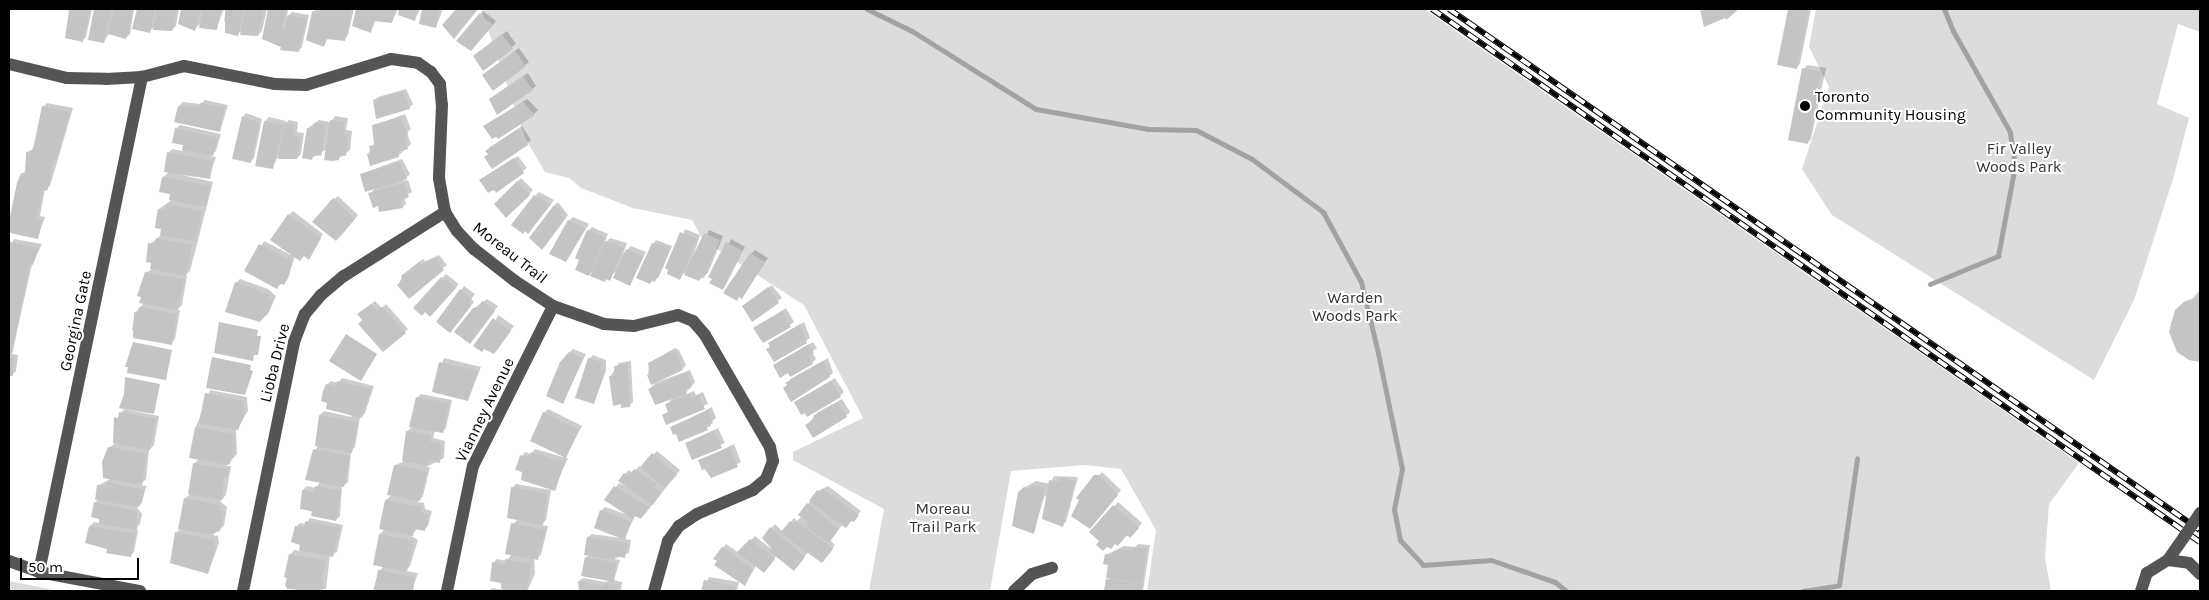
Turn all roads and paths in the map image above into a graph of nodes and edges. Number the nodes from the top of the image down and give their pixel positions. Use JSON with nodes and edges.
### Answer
{"nodes":[{"id":1,"x":9,"y":64,"type":"edge"},
{"id":2,"x":142,"y":76,"type":"junction"},
{"id":3,"x":445,"y":212,"type":"junction"},
{"id":4,"x":553,"y":306,"type":"junction"},
{"id":5,"x":2200,"y":513,"type":"edge"},
{"id":6,"x":2168,"y":560,"type":"junction"},
{"id":7,"x":9,"y":561,"type":"edge"},
{"id":8,"x":1052,"y":568,"type":"dead end"},
{"id":9,"x":39,"y":572,"type":"junction"},
{"id":10,"x":2200,"y":574,"type":"edge"},
{"id":11,"x":140,"y":591,"type":"edge"},
{"id":12,"x":243,"y":591,"type":"edge"},
{"id":13,"x":447,"y":591,"type":"edge"},
{"id":14,"x":654,"y":591,"type":"edge"},
{"id":15,"x":1014,"y":591,"type":"edge"},
{"id":16,"x":2141,"y":591,"type":"edge"}],
"edges":[{"from":1,"to":2,"type":"street","name":"Moreau Trail"},
{"from":2,"to":3,"type":"street","name":"Moreau Trail"},
{"from":2,"to":9,"type":"street","name":"Georgina Gate"},
{"from":3,"to":4,"type":"street","name":"Moreau Trail"},
{"from":3,"to":12,"type":"street","name":"Lioba Drive"},
{"from":4,"to":13,"type":"street","name":"Vianney Avenue"},
{"from":4,"to":14,"type":"street","name":"Moreau Trail"},
{"from":5,"to":6,"type":"street","bridge":true},
{"from":6,"to":10,"type":"street"},
{"from":6,"to":16,"type":"street"},
{"from":7,"to":9,"type":"street"},
{"from":8,"to":15,"type":"street"},
{"from":9,"to":11,"type":"street"}]}
